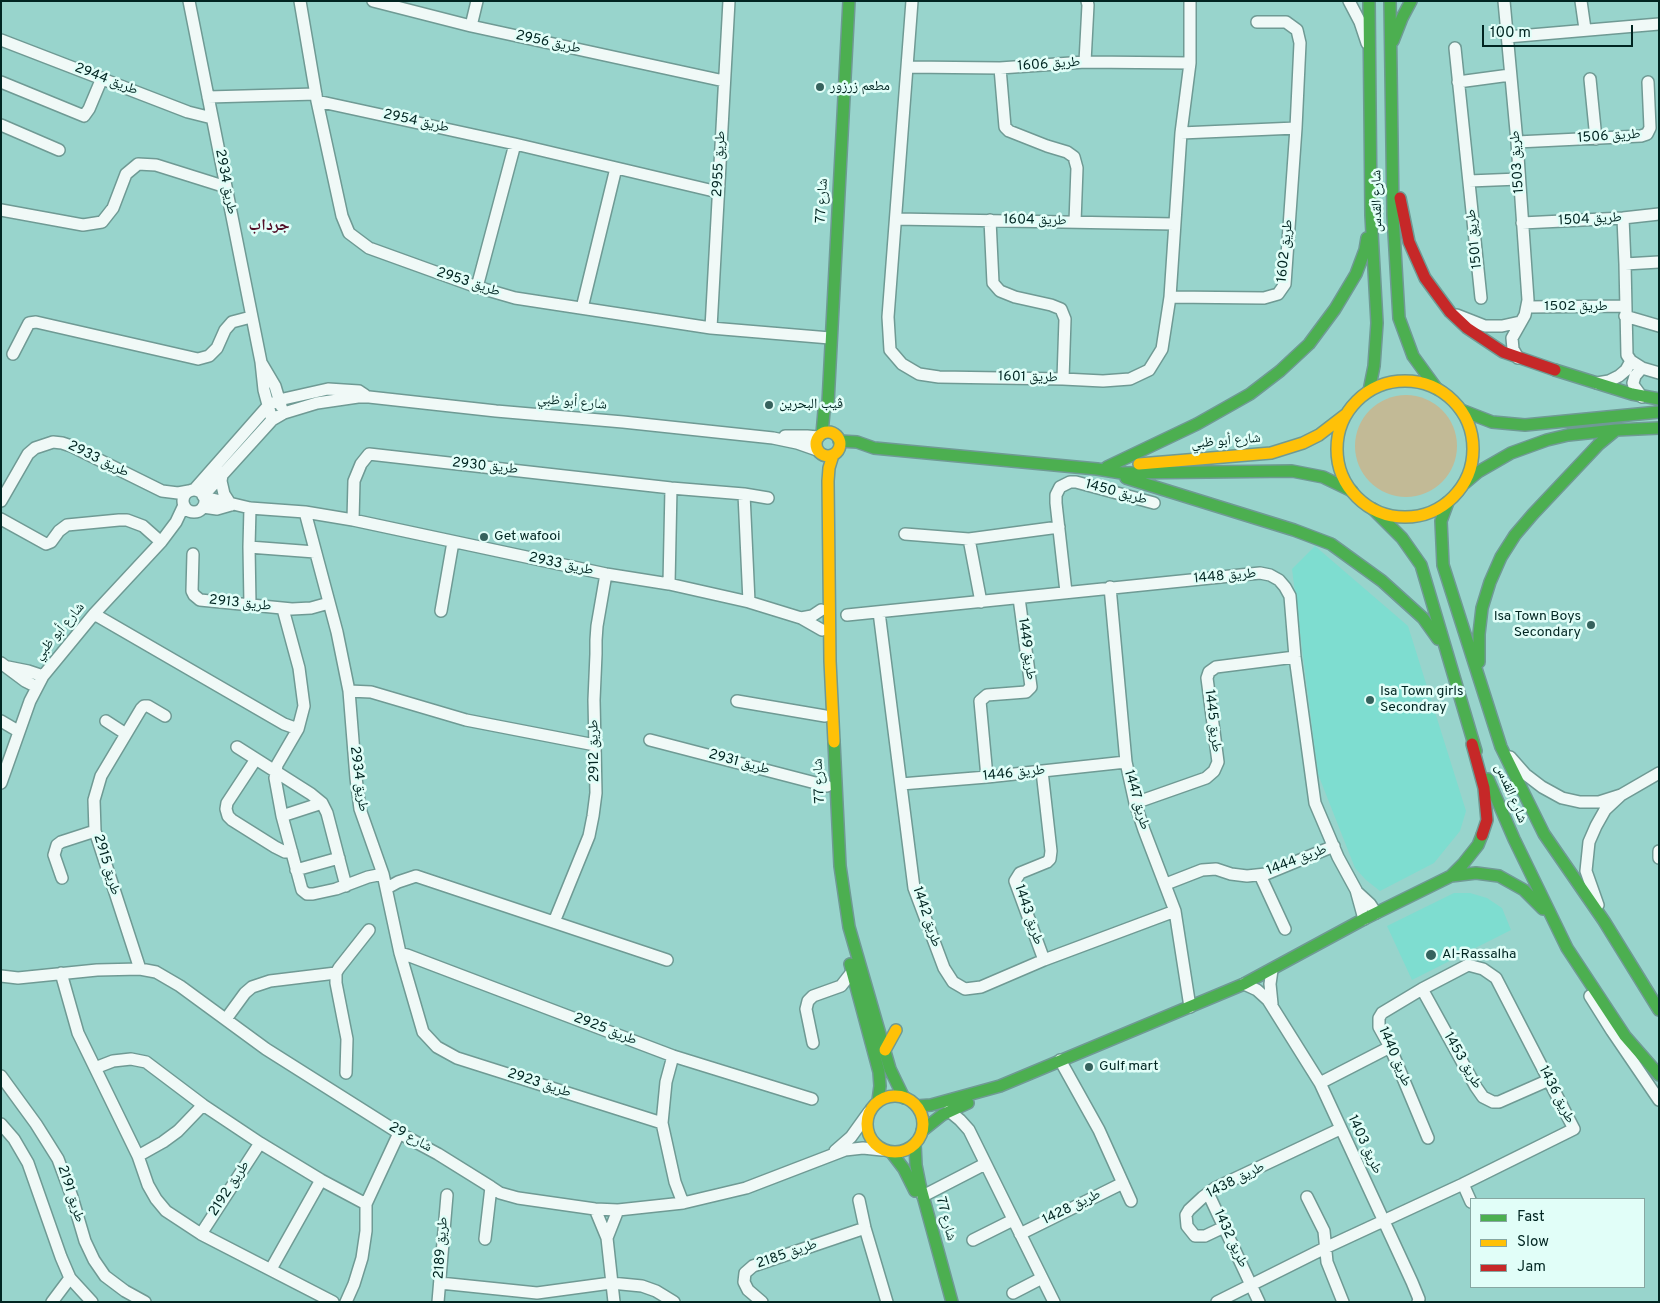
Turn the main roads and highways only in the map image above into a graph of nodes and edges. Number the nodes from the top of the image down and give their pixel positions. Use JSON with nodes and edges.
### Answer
{"nodes":[{"id":1,"x":1369,"y":1,"type":"edge"},
{"id":2,"x":1390,"y":1,"type":"edge"},
{"id":3,"x":1411,"y":1,"type":"edge"},
{"id":4,"x":846,"y":2,"type":"edge"},
{"id":5,"x":1390,"y":49,"type":"junction"},
{"id":6,"x":1392,"y":156,"type":"junction"},
{"id":7,"x":1371,"y":214,"type":"junction"},
{"id":8,"x":1437,"y":389,"type":"junction"},
{"id":9,"x":1369,"y":391,"type":"junction"},
{"id":10,"x":1659,"y":399,"type":"edge"},
{"id":11,"x":828,"y":403,"type":"junction"},
{"id":12,"x":1460,"y":410,"type":"junction"},
{"id":13,"x":1659,"y":412,"type":"edge"},
{"id":14,"x":1346,"y":414,"type":"junction"},
{"id":15,"x":1659,"y":428,"type":"edge"},
{"id":16,"x":1616,"y":430,"type":"junction"},
{"id":17,"x":820,"y":436,"type":"junction"},
{"id":18,"x":836,"y":446,"type":"junction"},
{"id":19,"x":819,"y":452,"type":"junction"},
{"id":20,"x":1104,"y":469,"type":"junction"},
{"id":21,"x":1464,"y":484,"type":"junction"},
{"id":22,"x":1352,"y":491,"type":"junction"},
{"id":23,"x":1448,"y":502,"type":"junction"},
{"id":24,"x":1373,"y":508,"type":"junction"},
{"id":25,"x":825,"y":607,"type":"junction"},
{"id":26,"x":826,"y":628,"type":"junction"},
{"id":27,"x":1444,"y":648,"type":"junction"},
{"id":28,"x":1483,"y":688,"type":"junction"},
{"id":29,"x":1472,"y":744,"type":"junction"},
{"id":30,"x":1451,"y":876,"type":"junction"},
{"id":31,"x":1553,"y":920,"type":"junction"},
{"id":32,"x":1659,"y":1010,"type":"edge"},
{"id":33,"x":896,"y":1030,"type":"dead end"},
{"id":34,"x":885,"y":1050,"type":"junction"},
{"id":35,"x":1659,"y":1075,"type":"edge"},
{"id":36,"x":1000,"y":1086,"type":"junction"},
{"id":37,"x":904,"y":1098,"type":"junction"},
{"id":38,"x":878,"y":1101,"type":"junction"},
{"id":39,"x":917,"y":1106,"type":"junction"},
{"id":40,"x":922,"y":1131,"type":"junction"},
{"id":41,"x":915,"y":1144,"type":"junction"},
{"id":42,"x":887,"y":1151,"type":"junction"},
{"id":43,"x":944,"y":1302,"type":"edge"},
{"id":44,"x":952,"y":1302,"type":"edge"}],
"edges":[{"from":1,"to":7,"type":"main road","name":"شارع القدس"},
{"from":2,"to":5,"type":"main road","name":"شارع القدس"},
{"from":3,"to":5,"type":"main road"},
{"from":4,"to":11,"type":"main road","name":"شارع 77"},
{"from":5,"to":6,"type":"main road","name":"شارع القدس"},
{"from":6,"to":8,"type":"main road","name":"شارع القدس"},
{"from":6,"to":10,"type":"main road"},
{"from":7,"to":9,"type":"main road","name":"شارع القدس"},
{"from":7,"to":20,"type":"main road"},
{"from":8,"to":9,"type":"main road"},
{"from":8,"to":12,"type":"main road"},
{"from":9,"to":14,"type":"main road"},
{"from":11,"to":17,"type":"main road","name":"شارع 77"},
{"from":11,"to":18,"type":"main road","name":"شارع 77"},
{"from":12,"to":13,"type":"main road"},
{"from":12,"to":21,"type":"main road"},
{"from":14,"to":20,"type":"main road","name":"شارع أبو ظبي"},
{"from":14,"to":22,"type":"main road"},
{"from":15,"to":16,"type":"main road"},
{"from":16,"to":21,"type":"main road"},
{"from":16,"to":28,"type":"main road"},
{"from":17,"to":18,"type":"main road"},
{"from":17,"to":19,"type":"main road"},
{"from":18,"to":19,"type":"main road"},
{"from":18,"to":20,"type":"main road","name":"شارع أبو ظبي"},
{"from":18,"to":25,"type":"main road","name":"شارع 77"},
{"from":19,"to":25,"type":"main road","name":"شارع 77"},
{"from":20,"to":22,"type":"main road","name":"شارع أبو ظبي"},
{"from":20,"to":27,"type":"main road"},
{"from":21,"to":23,"type":"main road"},
{"from":22,"to":24,"type":"main road"},
{"from":23,"to":24,"type":"main road"},
{"from":23,"to":28,"type":"main road","name":"شارع القدس"},
{"from":24,"to":27,"type":"main road","name":"شارع القدس"},
{"from":25,"to":26,"type":"main road","name":"شارع 77"},
{"from":26,"to":34,"type":"main road","name":"شارع 77"},
{"from":26,"to":38,"type":"main road","name":"شارع 77"},
{"from":27,"to":29,"type":"main road","name":"شارع القدس"},
{"from":28,"to":32,"type":"main road","name":"شارع القدس"},
{"from":29,"to":30,"type":"main road"},
{"from":29,"to":31,"type":"main road","name":"شارع القدس"},
{"from":30,"to":31,"type":"main road"},
{"from":30,"to":36,"type":"main road"},
{"from":31,"to":35,"type":"main road","name":"شارع القدس"},
{"from":33,"to":34,"type":"main road"},
{"from":34,"to":37,"type":"main road","name":"شارع 77"},
{"from":36,"to":39,"type":"main road"},
{"from":36,"to":40,"type":"main road"},
{"from":37,"to":38,"type":"main road"},
{"from":37,"to":39,"type":"main road"},
{"from":38,"to":42,"type":"main road"},
{"from":39,"to":40,"type":"main road"},
{"from":40,"to":41,"type":"main road"},
{"from":41,"to":42,"type":"main road"},
{"from":41,"to":44,"type":"main road","name":"شارع 77"},
{"from":42,"to":43,"type":"main road","name":"شارع 77"}]}
